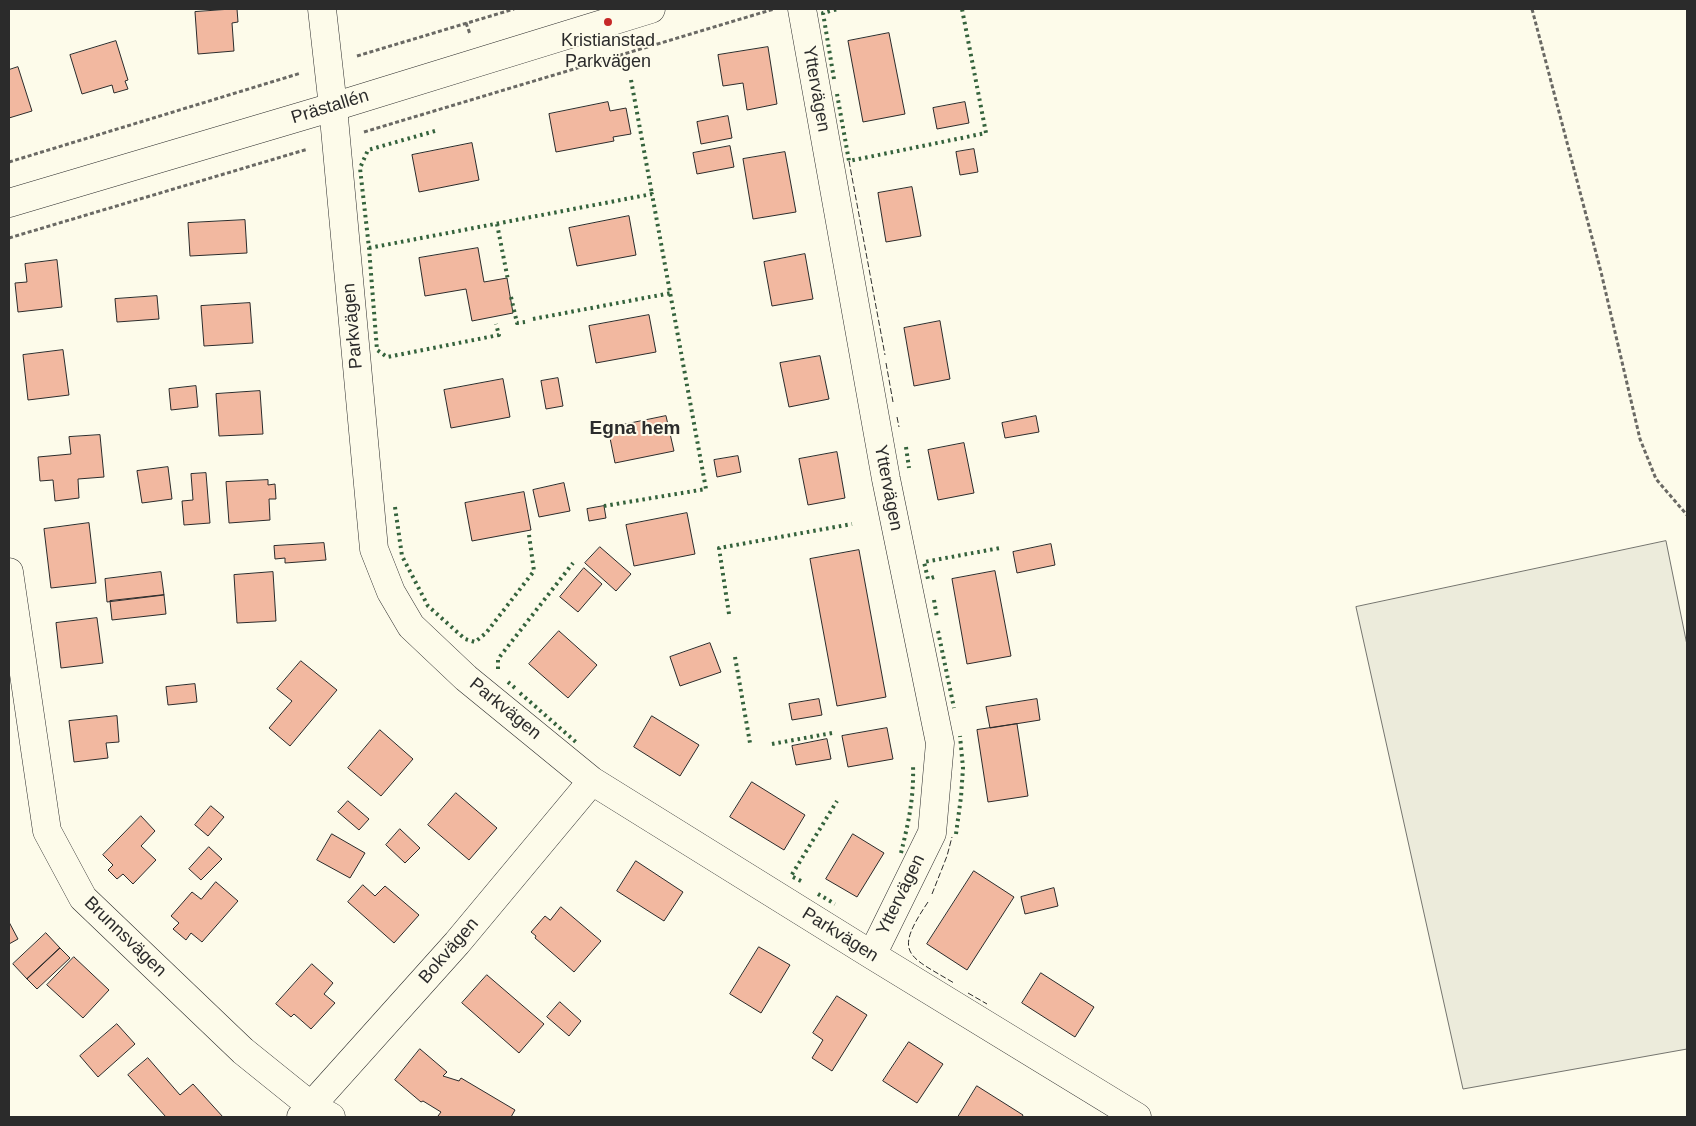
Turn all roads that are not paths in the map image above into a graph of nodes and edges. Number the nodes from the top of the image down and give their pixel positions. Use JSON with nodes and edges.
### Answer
{"nodes":[{"id":1,"x":322,"y":9,"type":"edge"},
{"id":2,"x":651,"y":9,"type":"edge"},
{"id":3,"x":802,"y":9,"type":"edge"},
{"id":4,"x":334,"y":107,"type":"junction"},
{"id":5,"x":9,"y":203,"type":"edge"},
{"id":6,"x":9,"y":572,"type":"edge"},
{"id":7,"x":592,"y":781,"type":"junction"},
{"id":8,"x":872,"y":955,"type":"junction"},
{"id":9,"x":314,"y":1113,"type":"edge"},
{"id":10,"x":1138,"y":1117,"type":"edge"}],
"edges":[{"from":1,"to":4,"type":"street","name":"Parkvägen"},
{"from":2,"to":4,"type":"street","name":"Prästallén"},
{"from":3,"to":8,"type":"street","name":"Yttervägen"},
{"from":4,"to":5,"type":"street","name":"Prästallén"},
{"from":4,"to":7,"type":"street","name":"Parkvägen"},
{"from":6,"to":9,"type":"street","name":"Brunnsvägen"},
{"from":7,"to":8,"type":"street","name":"Parkvägen"},
{"from":7,"to":9,"type":"street","name":"Bokvägen"},
{"from":8,"to":10,"type":"street","name":"Parkvägen"}]}
